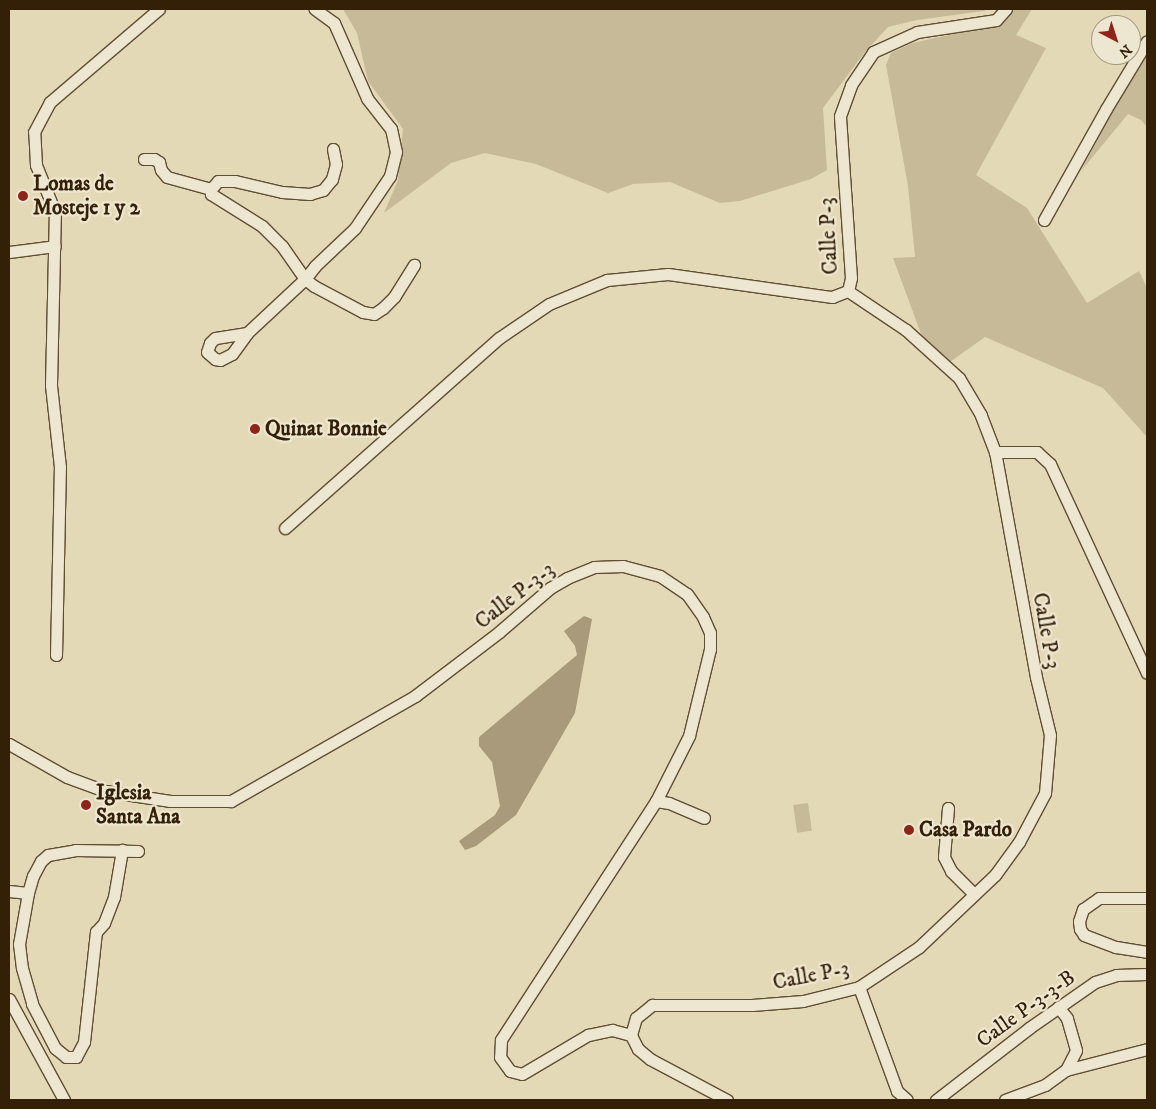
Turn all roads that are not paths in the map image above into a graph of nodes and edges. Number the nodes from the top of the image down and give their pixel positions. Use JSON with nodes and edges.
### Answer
{"nodes":[{"id":1,"x":159,"y":9,"type":"edge"},
{"id":2,"x":315,"y":9,"type":"edge"},
{"id":3,"x":1006,"y":9,"type":"edge"},
{"id":4,"x":1147,"y":41,"type":"edge"},
{"id":5,"x":333,"y":149,"type":"dead end"},
{"id":6,"x":144,"y":158,"type":"dead end"},
{"id":7,"x":211,"y":188,"type":"junction"},
{"id":8,"x":1044,"y":220,"type":"dead end"},
{"id":9,"x":55,"y":246,"type":"junction"},
{"id":10,"x":9,"y":252,"type":"edge"},
{"id":11,"x":414,"y":265,"type":"dead end"},
{"id":12,"x":305,"y":279,"type":"junction"},
{"id":13,"x":848,"y":291,"type":"junction"},
{"id":14,"x":247,"y":333,"type":"dead end"},
{"id":15,"x":995,"y":452,"type":"junction"},
{"id":16,"x":285,"y":528,"type":"dead end"},
{"id":17,"x":56,"y":655,"type":"dead end"},
{"id":18,"x":1147,"y":673,"type":"edge"},
{"id":19,"x":9,"y":744,"type":"edge"},
{"id":20,"x":656,"y":801,"type":"junction"},
{"id":21,"x":948,"y":808,"type":"dead end"},
{"id":22,"x":704,"y":818,"type":"dead end"},
{"id":23,"x":122,"y":850,"type":"junction"},
{"id":24,"x":138,"y":851,"type":"dead end"},
{"id":25,"x":9,"y":892,"type":"edge"},
{"id":26,"x":28,"y":893,"type":"junction"},
{"id":27,"x":974,"y":894,"type":"junction"},
{"id":28,"x":1147,"y":898,"type":"edge"},
{"id":29,"x":1147,"y":952,"type":"edge"},
{"id":30,"x":1147,"y":974,"type":"edge"},
{"id":31,"x":859,"y":988,"type":"junction"},
{"id":32,"x":9,"y":999,"type":"edge"},
{"id":33,"x":1058,"y":1007,"type":"junction"},
{"id":34,"x":631,"y":1035,"type":"junction"},
{"id":35,"x":1147,"y":1049,"type":"edge"},
{"id":36,"x":1066,"y":1070,"type":"junction"},
{"id":37,"x":64,"y":1100,"type":"edge"},
{"id":38,"x":727,"y":1100,"type":"edge"},
{"id":39,"x":907,"y":1100,"type":"edge"},
{"id":40,"x":936,"y":1100,"type":"edge"},
{"id":41,"x":1005,"y":1100,"type":"edge"}],
"edges":[{"from":1,"to":9,"type":"street"},
{"from":2,"to":12,"type":"street"},
{"from":3,"to":13,"type":"street","name":"Calle P-3"},
{"from":4,"to":8,"type":"street"},
{"from":5,"to":7,"type":"street"},
{"from":6,"to":7,"type":"street"},
{"from":7,"to":12,"type":"street"},
{"from":9,"to":10,"type":"street"},
{"from":9,"to":17,"type":"street"},
{"from":11,"to":12,"type":"street"},
{"from":12,"to":14,"type":"street"},
{"from":13,"to":15,"type":"street","name":"Calle P-3"},
{"from":13,"to":16,"type":"street"},
{"from":15,"to":18,"type":"street"},
{"from":15,"to":27,"type":"street","name":"Calle P-3"},
{"from":19,"to":20,"type":"street","name":"Calle P-3-3"},
{"from":20,"to":22,"type":"street"},
{"from":20,"to":34,"type":"street","name":"Calle P-3-3"},
{"from":21,"to":27,"type":"street"},
{"from":23,"to":24,"type":"street"},
{"from":23,"to":26,"type":"street"},
{"from":23,"to":26,"type":"street"},
{"from":25,"to":26,"type":"street"},
{"from":27,"to":31,"type":"street","name":"Calle P-3"},
{"from":28,"to":29,"type":"street"},
{"from":30,"to":33,"type":"street","name":"Calle P-3-3-B"},
{"from":31,"to":34,"type":"street","name":"Calle P-3"},
{"from":31,"to":39,"type":"street"},
{"from":32,"to":37,"type":"street"},
{"from":33,"to":36,"type":"street"},
{"from":33,"to":40,"type":"street","name":"Calle P-3-3-B"},
{"from":34,"to":38,"type":"street"},
{"from":35,"to":36,"type":"street"},
{"from":36,"to":41,"type":"street"}]}
